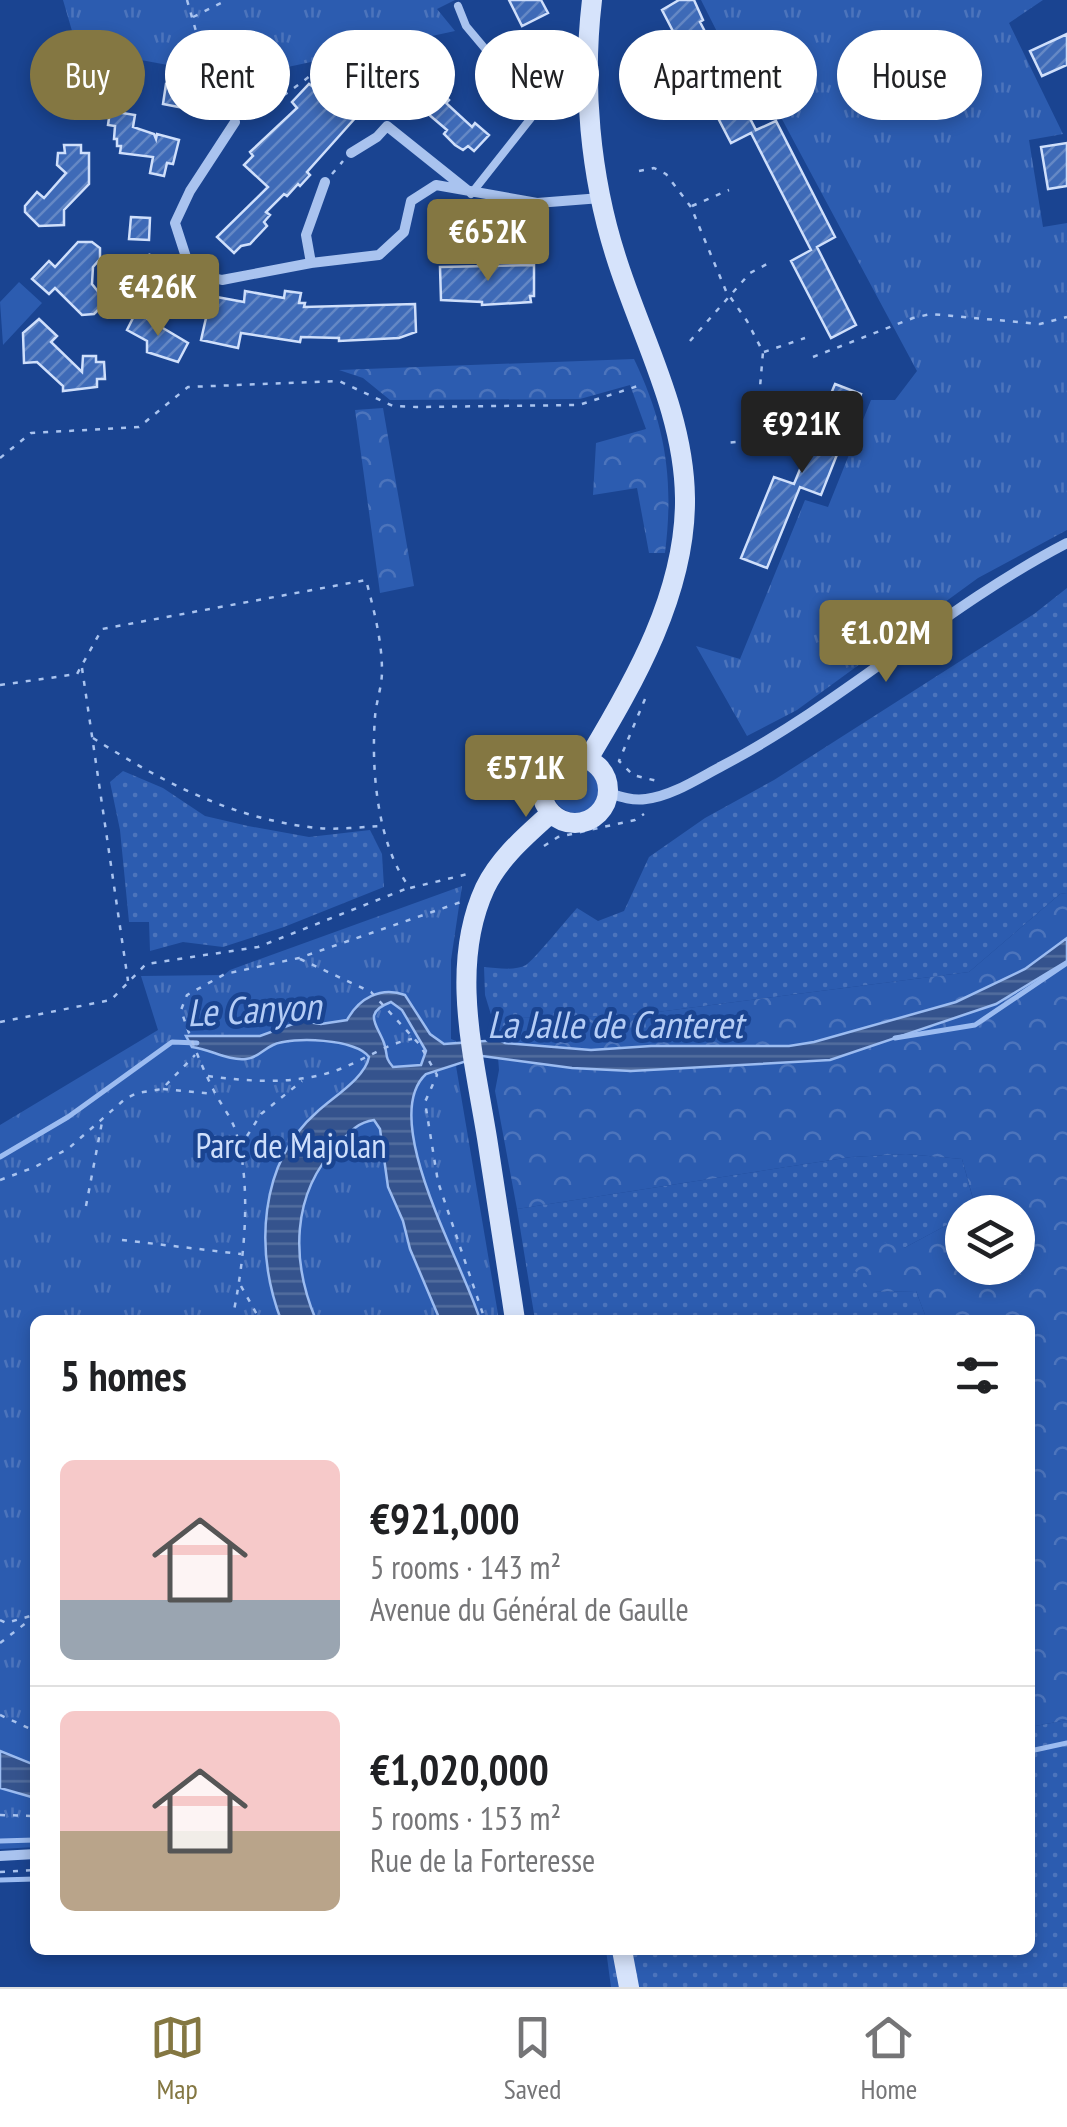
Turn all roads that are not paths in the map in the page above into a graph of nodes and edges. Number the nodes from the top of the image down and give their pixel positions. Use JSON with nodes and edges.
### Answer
{"nodes":[{"id":1,"x":592,"y":0,"type":"edge"},
{"id":2,"x":458,"y":6,"type":"dead end"},
{"id":3,"x":235,"y":122,"type":"road end"},
{"id":4,"x":351,"y":153,"type":"road end"},
{"id":5,"x":325,"y":182,"type":"road end"},
{"id":6,"x":471,"y":194,"type":"junction"},
{"id":7,"x":601,"y":198,"type":"junction"},
{"id":8,"x":310,"y":263,"type":"junction"},
{"id":9,"x":1067,"y":543,"type":"edge"},
{"id":10,"x":588,"y":760,"type":"junction"},
{"id":11,"x":609,"y":793,"type":"junction"},
{"id":12,"x":551,"y":813,"type":"junction"},
{"id":13,"x":515,"y":1315,"type":"edge"},
{"id":14,"x":30,"y":1854,"type":"edge"},
{"id":15,"x":0,"y":1856,"type":"edge"},
{"id":16,"x":623,"y":1955,"type":"edge"},
{"id":17,"x":629,"y":1987,"type":"edge"}],
"edges":[{"from":1,"to":7,"type":"main road"},
{"from":2,"to":6,"type":"lane"},
{"from":3,"to":8,"type":"street"},
{"from":4,"to":6,"type":"street"},
{"from":5,"to":8,"type":"street"},
{"from":6,"to":7,"type":"street"},
{"from":6,"to":8,"type":"street"},
{"from":7,"to":10,"type":"main road"},
{"from":9,"to":11,"type":"street"},
{"from":10,"to":11,"type":"main road"},
{"from":10,"to":12,"type":"main road"},
{"from":11,"to":12,"type":"main road"},
{"from":12,"to":13,"type":"main road"},
{"from":14,"to":15,"type":"street"},
{"from":16,"to":17,"type":"main road"}]}
